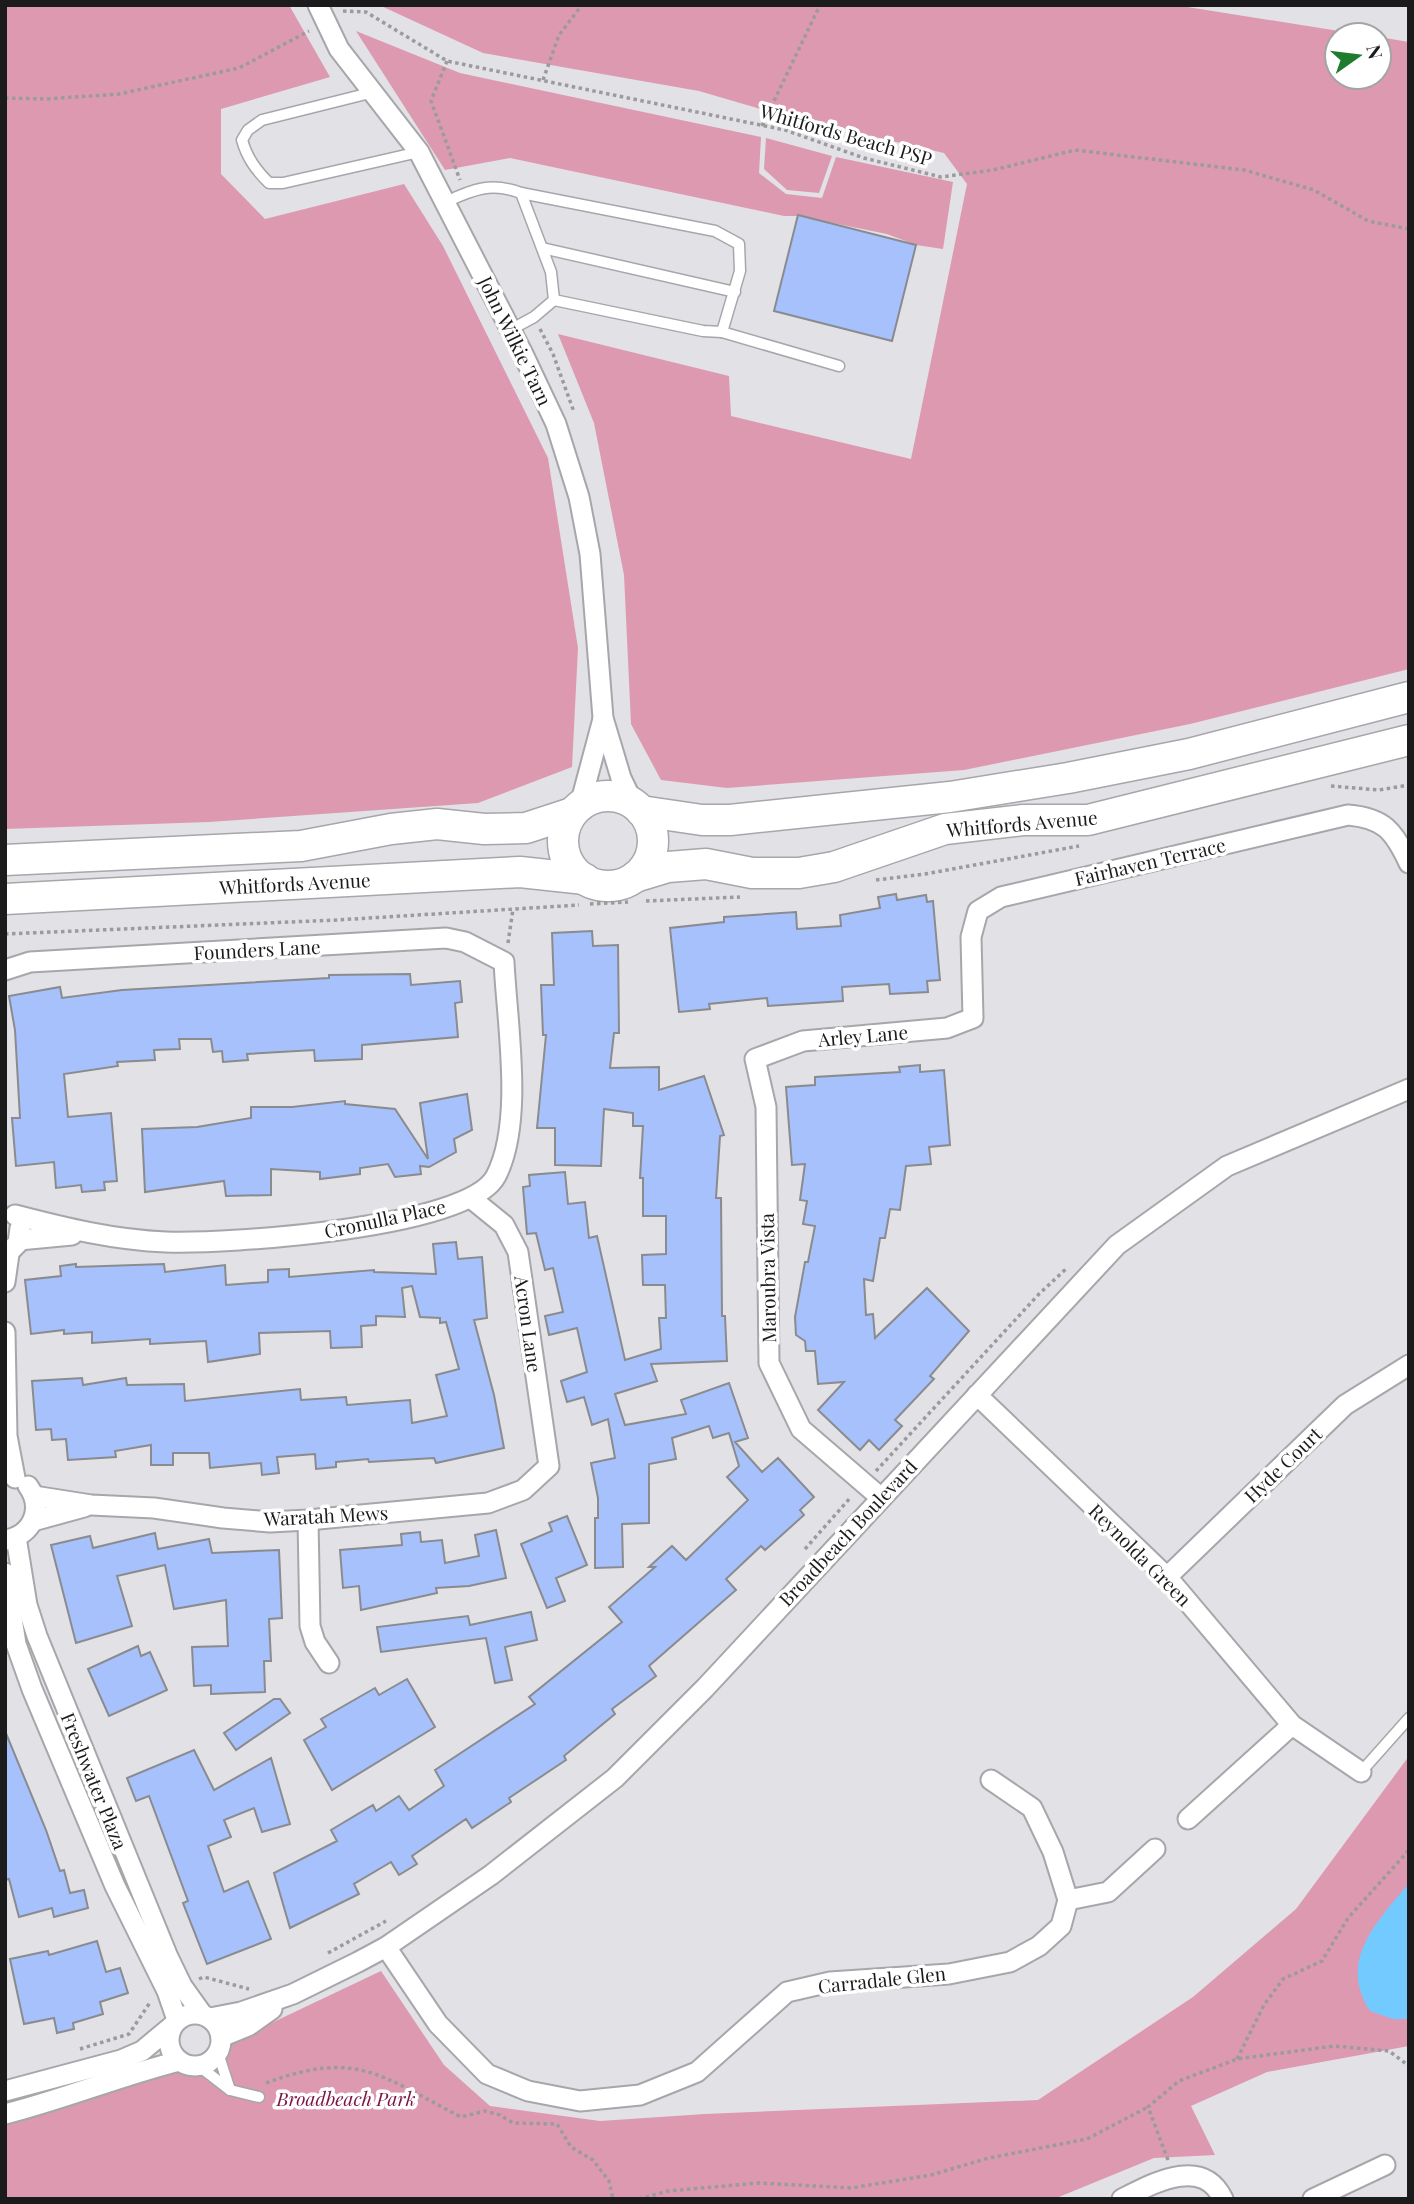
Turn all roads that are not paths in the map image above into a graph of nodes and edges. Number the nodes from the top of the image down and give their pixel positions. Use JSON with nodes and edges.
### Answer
{"nodes":[{"id":1,"x":321,"y":13,"type":"edge"},
{"id":2,"x":374,"y":92,"type":"junction"},
{"id":3,"x":419,"y":152,"type":"junction"},
{"id":4,"x":521,"y":193,"type":"junction"},
{"id":5,"x":446,"y":202,"type":"junction"},
{"id":6,"x":541,"y":248,"type":"junction"},
{"id":7,"x":735,"y":292,"type":"junction"},
{"id":8,"x":554,"y":300,"type":"junction"},
{"id":9,"x":510,"y":330,"type":"junction"},
{"id":10,"x":722,"y":332,"type":"junction"},
{"id":11,"x":839,"y":366,"type":"dead end"},
{"id":12,"x":1409,"y":697,"type":"edge"},
{"id":13,"x":603,"y":718,"type":"junction"},
{"id":14,"x":1409,"y":740,"type":"edge"},
{"id":15,"x":637,"y":807,"type":"junction"},
{"id":16,"x":576,"y":809,"type":"junction"},
{"id":17,"x":5,"y":860,"type":"edge"},
{"id":18,"x":1409,"y":863,"type":"edge"},
{"id":19,"x":635,"y":877,"type":"junction"},
{"id":20,"x":585,"y":879,"type":"junction"},
{"id":21,"x":5,"y":899,"type":"edge"},
{"id":22,"x":504,"y":962,"type":"joint"},
{"id":23,"x":5,"y":970,"type":"edge"},
{"id":24,"x":973,"y":1018,"type":"joint"},
{"id":25,"x":755,"y":1059,"type":"joint"},
{"id":26,"x":1409,"y":1089,"type":"edge"},
{"id":27,"x":472,"y":1199,"type":"junction"},
{"id":28,"x":10,"y":1210,"type":"edge"},
{"id":29,"x":90,"y":1234,"type":"junction"},
{"id":30,"x":11,"y":1250,"type":"edge"},
{"id":31,"x":5,"y":1282,"type":"edge"},
{"id":32,"x":5,"y":1332,"type":"edge"},
{"id":33,"x":1409,"y":1365,"type":"edge"},
{"id":34,"x":977,"y":1395,"type":"junction"},
{"id":35,"x":550,"y":1466,"type":"joint"},
{"id":36,"x":10,"y":1477,"type":"edge"},
{"id":37,"x":34,"y":1496,"type":"junction"},
{"id":38,"x":880,"y":1497,"type":"junction"},
{"id":39,"x":92,"y":1505,"type":"junction"},
{"id":40,"x":308,"y":1520,"type":"junction"},
{"id":41,"x":33,"y":1521,"type":"junction"},
{"id":42,"x":11,"y":1538,"type":"edge"},
{"id":43,"x":5,"y":1573,"type":"edge"},
{"id":44,"x":1167,"y":1577,"type":"junction"},
{"id":45,"x":329,"y":1663,"type":"dead end"},
{"id":46,"x":1409,"y":1718,"type":"edge"},
{"id":47,"x":1292,"y":1725,"type":"junction"},
{"id":48,"x":1361,"y":1772,"type":"joint"},
{"id":49,"x":991,"y":1780,"type":"dead end"},
{"id":50,"x":1188,"y":1819,"type":"dead end"},
{"id":51,"x":1155,"y":1849,"type":"dead end"},
{"id":52,"x":1068,"y":1900,"type":"junction"},
{"id":53,"x":386,"y":1947,"type":"junction"},
{"id":54,"x":174,"y":1988,"type":"junction"},
{"id":55,"x":293,"y":1994,"type":"junction"},
{"id":56,"x":206,"y":2016,"type":"junction"},
{"id":57,"x":175,"y":2023,"type":"junction"},
{"id":58,"x":219,"y":2045,"type":"junction"},
{"id":59,"x":189,"y":2063,"type":"junction"},
{"id":60,"x":230,"y":2090,"type":"junction"},
{"id":61,"x":5,"y":2091,"type":"edge"},
{"id":62,"x":259,"y":2098,"type":"dead end"},
{"id":63,"x":5,"y":2114,"type":"edge"},
{"id":64,"x":1385,"y":2165,"type":"dead end"},
{"id":65,"x":1122,"y":2199,"type":"edge"},
{"id":66,"x":1223,"y":2199,"type":"edge"},
{"id":67,"x":1313,"y":2199,"type":"edge"}],
"edges":[{"from":1,"to":2,"type":"street","name":"John Wilkie Tarn"},
{"from":2,"to":3,"type":"street","name":"John Wilkie Tarn"},
{"from":2,"to":3,"type":"lane"},
{"from":3,"to":5,"type":"street","name":"John Wilkie Tarn"},
{"from":4,"to":5,"type":"lane"},
{"from":4,"to":6,"type":"lane"},
{"from":4,"to":7,"type":"lane"},
{"from":5,"to":9,"type":"street","name":"John Wilkie Tarn"},
{"from":6,"to":7,"type":"lane"},
{"from":6,"to":8,"type":"lane"},
{"from":7,"to":10,"type":"lane"},
{"from":8,"to":9,"type":"lane"},
{"from":8,"to":10,"type":"lane"},
{"from":9,"to":13,"type":"street","name":"John Wilkie Tarn"},
{"from":10,"to":11,"type":"lane"},
{"from":12,"to":15,"type":"main road","name":"Whitfords Avenue"},
{"from":13,"to":15,"type":"street","name":"John Wilkie Tarn"},
{"from":13,"to":16,"type":"street","name":"John Wilkie Tarn"},
{"from":14,"to":19,"type":"main road","name":"Whitfords Avenue"},
{"from":15,"to":16,"type":"main road"},
{"from":15,"to":19,"type":"main road"},
{"from":16,"to":17,"type":"main road","name":"Whitfords Avenue"},
{"from":16,"to":20,"type":"main road"},
{"from":18,"to":24,"type":"street","name":"Fairhaven Terrace"},
{"from":19,"to":20,"type":"main road"},
{"from":20,"to":21,"type":"main road","name":"Whitfords Avenue"},
{"from":22,"to":23,"type":"street","name":"Founders Lane"},
{"from":22,"to":27,"type":"street","name":"Cronulla Place"},
{"from":24,"to":25,"type":"street","name":"Arley Lane"},
{"from":25,"to":38,"type":"street","name":"Maroubra Vista"},
{"from":26,"to":34,"type":"street","name":"Broadbeach Boulevard"},
{"from":27,"to":29,"type":"street","name":"Cronulla Place"},
{"from":27,"to":35,"type":"street","name":"Acron Lane"},
{"from":28,"to":29,"type":"street","name":"Cronulla Place"},
{"from":28,"to":30,"type":"street"},
{"from":29,"to":30,"type":"street","name":"Cronulla Place"},
{"from":30,"to":31,"type":"street"},
{"from":32,"to":36,"type":"street"},
{"from":33,"to":44,"type":"street","name":"Hyde Court"},
{"from":34,"to":38,"type":"street","name":"Broadbeach Boulevard"},
{"from":34,"to":44,"type":"street","name":"Reynolda Green"},
{"from":35,"to":40,"type":"street","name":"Waratah Mews"},
{"from":36,"to":37,"type":"street"},
{"from":37,"to":39,"type":"street","name":"Waratah Mews"},
{"from":37,"to":41,"type":"street"},
{"from":38,"to":53,"type":"street","name":"Broadbeach Boulevard"},
{"from":39,"to":40,"type":"street","name":"Waratah Mews"},
{"from":39,"to":41,"type":"street","name":"Waratah Mews"},
{"from":40,"to":45,"type":"street"},
{"from":41,"to":42,"type":"street"},
{"from":42,"to":54,"type":"street","name":"Freshwater Plaza"},
{"from":43,"to":54,"type":"street","name":"Freshwater Plaza"},
{"from":44,"to":47,"type":"street","name":"Reynolda Green"},
{"from":46,"to":48,"type":"lane"},
{"from":47,"to":48,"type":"street","name":"Reynolda Green"},
{"from":47,"to":50,"type":"street"},
{"from":49,"to":52,"type":"street"},
{"from":51,"to":52,"type":"street"},
{"from":52,"to":53,"type":"street","name":"Carradale Glen"},
{"from":53,"to":55,"type":"street","name":"Broadbeach Boulevard"},
{"from":54,"to":56,"type":"street","name":"Freshwater Plaza"},
{"from":54,"to":57,"type":"street","name":"Freshwater Plaza"},
{"from":55,"to":56,"type":"street","name":"Broadbeach Boulevard"},
{"from":55,"to":58,"type":"street","name":"Broadbeach Boulevard"},
{"from":56,"to":57,"type":"street"},
{"from":56,"to":58,"type":"street"},
{"from":57,"to":59,"type":"street"},
{"from":57,"to":61,"type":"street"},
{"from":58,"to":59,"type":"street"},
{"from":58,"to":60,"type":"lane"},
{"from":59,"to":60,"type":"lane"},
{"from":59,"to":63,"type":"street"},
{"from":60,"to":62,"type":"lane"},
{"from":64,"to":67,"type":"street"},
{"from":65,"to":66,"type":"street"}]}
